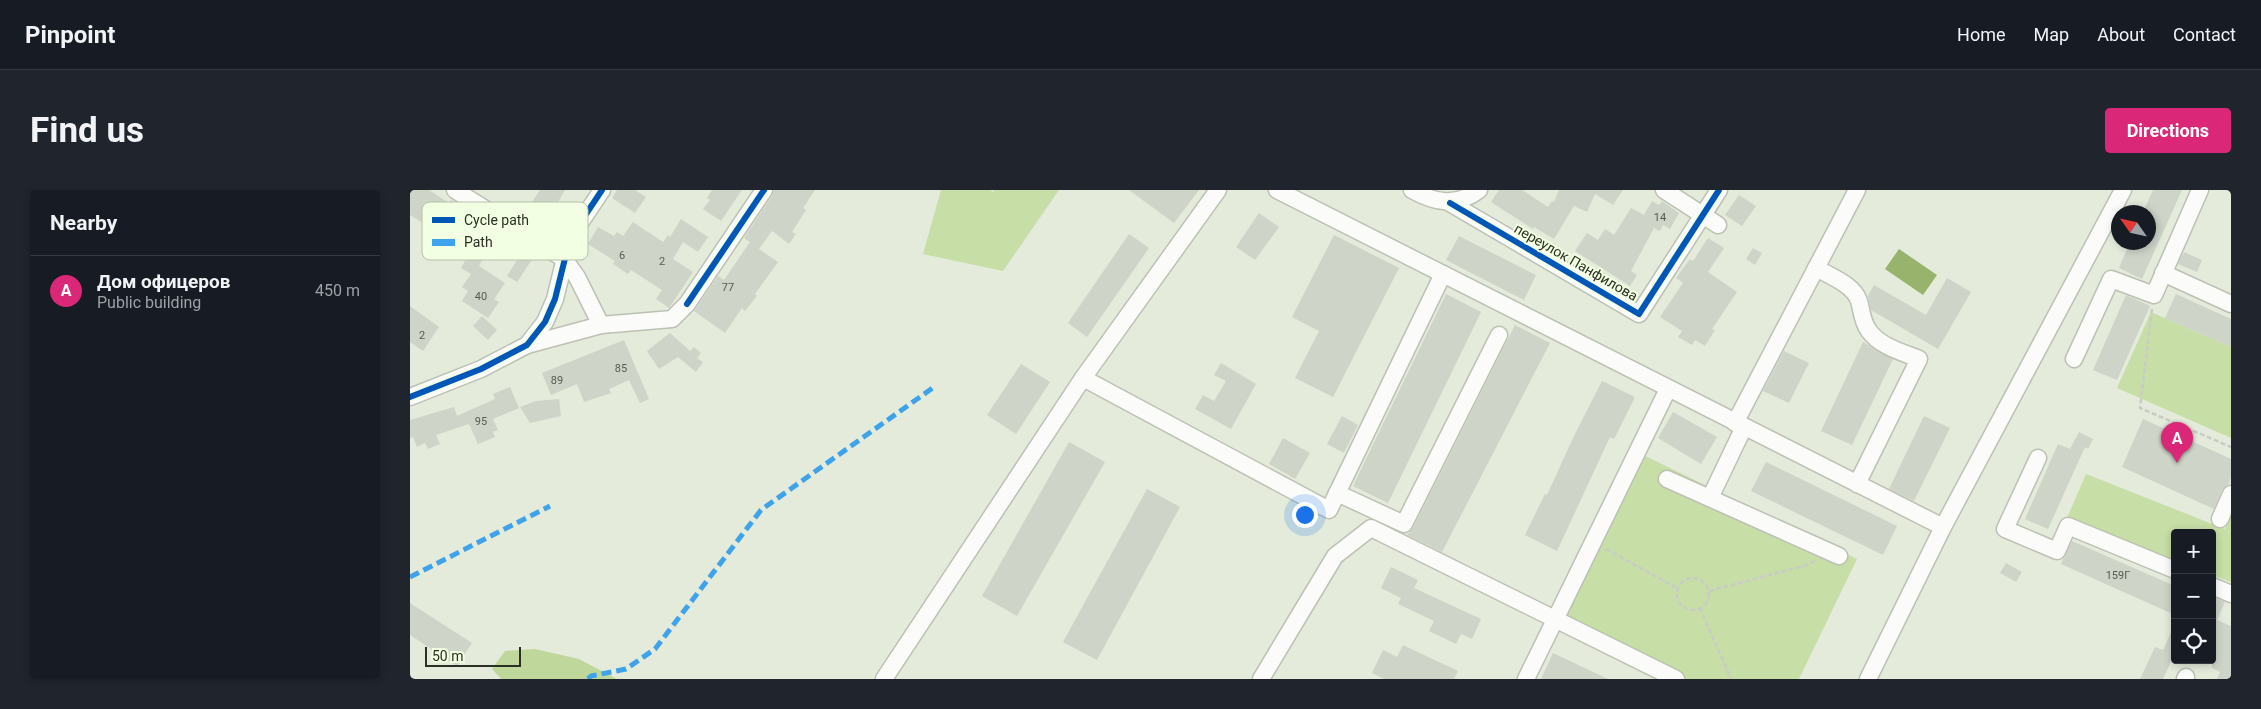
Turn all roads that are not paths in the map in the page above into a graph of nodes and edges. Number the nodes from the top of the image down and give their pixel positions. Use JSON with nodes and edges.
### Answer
{"nodes":[{"id":1,"x":455,"y":190,"type":"edge"},
{"id":2,"x":602,"y":190,"type":"edge"},
{"id":3,"x":764,"y":190,"type":"edge"},
{"id":4,"x":1218,"y":190,"type":"edge"},
{"id":5,"x":1277,"y":190,"type":"edge"},
{"id":6,"x":1412,"y":190,"type":"edge"},
{"id":7,"x":1479,"y":190,"type":"edge"},
{"id":8,"x":1664,"y":190,"type":"edge"},
{"id":9,"x":1719,"y":190,"type":"edge"},
{"id":10,"x":1857,"y":190,"type":"edge"},
{"id":11,"x":2124,"y":190,"type":"edge"},
{"id":12,"x":2200,"y":190,"type":"edge"},
{"id":13,"x":474,"y":202,"type":"edge"},
{"id":14,"x":1450,"y":203,"type":"junction"},
{"id":15,"x":588,"y":211,"type":"edge"},
{"id":16,"x":1703,"y":215,"type":"junction"},
{"id":17,"x":1718,"y":225,"type":"dead end"},
{"id":18,"x":564,"y":260,"type":"edge"},
{"id":19,"x":565,"y":260,"type":"edge"},
{"id":20,"x":1816,"y":268,"type":"junction"},
{"id":21,"x":2163,"y":273,"type":"junction"},
{"id":22,"x":1443,"y":274,"type":"junction"},
{"id":23,"x":2231,"y":304,"type":"edge"},
{"id":24,"x":601,"y":324,"type":"junction"},
{"id":25,"x":1499,"y":335,"type":"dead end"},
{"id":26,"x":526,"y":345,"type":"junction"},
{"id":27,"x":2074,"y":358,"type":"dead end"},
{"id":28,"x":1083,"y":378,"type":"junction"},
{"id":29,"x":1668,"y":389,"type":"junction"},
{"id":30,"x":414,"y":390,"type":"edge"},
{"id":31,"x":1740,"y":425,"type":"junction"},
{"id":32,"x":2038,"y":458,"type":"dead end"},
{"id":33,"x":1667,"y":479,"type":"dead end"},
{"id":34,"x":1857,"y":484,"type":"junction"},
{"id":35,"x":1337,"y":493,"type":"junction"},
{"id":36,"x":2231,"y":494,"type":"edge"},
{"id":37,"x":1710,"y":498,"type":"junction"},
{"id":38,"x":2220,"y":519,"type":"dead end"},
{"id":39,"x":1943,"y":527,"type":"junction"},
{"id":40,"x":1835,"y":555,"type":"road end"},
{"id":41,"x":2171,"y":568,"type":"edge"},
{"id":42,"x":2216,"y":588,"type":"edge"},
{"id":43,"x":2231,"y":594,"type":"edge"},
{"id":44,"x":1556,"y":619,"type":"junction"},
{"id":45,"x":884,"y":679,"type":"edge"},
{"id":46,"x":1261,"y":679,"type":"edge"},
{"id":47,"x":1526,"y":679,"type":"edge"},
{"id":48,"x":1676,"y":679,"type":"edge"},
{"id":49,"x":1868,"y":679,"type":"edge"}],
"edges":[{"from":1,"to":13,"type":"street"},
{"from":2,"to":15,"type":"street"},
{"from":3,"to":24,"type":"street"},
{"from":4,"to":28,"type":"street"},
{"from":5,"to":22,"type":"street"},
{"from":6,"to":14,"type":"street"},
{"from":7,"to":14,"type":"street"},
{"from":8,"to":16,"type":"street"},
{"from":9,"to":16,"type":"street","name":"переулок Панфилова"},
{"from":10,"to":20,"type":"street"},
{"from":11,"to":39,"type":"street"},
{"from":12,"to":21,"type":"street"},
{"from":14,"to":16,"type":"street","name":"переулок Панфилова"},
{"from":16,"to":17,"type":"street"},
{"from":18,"to":26,"type":"street"},
{"from":19,"to":24,"type":"street"},
{"from":20,"to":31,"type":"street"},
{"from":20,"to":34,"type":"street"},
{"from":21,"to":23,"type":"street"},
{"from":21,"to":27,"type":"street"},
{"from":22,"to":29,"type":"street"},
{"from":22,"to":35,"type":"street"},
{"from":24,"to":26,"type":"street"},
{"from":25,"to":35,"type":"street"},
{"from":26,"to":30,"type":"street"},
{"from":28,"to":35,"type":"street"},
{"from":28,"to":45,"type":"street"},
{"from":29,"to":31,"type":"street"},
{"from":29,"to":44,"type":"street"},
{"from":31,"to":34,"type":"street"},
{"from":31,"to":37,"type":"street"},
{"from":32,"to":41,"type":"street"},
{"from":33,"to":37,"type":"street"},
{"from":34,"to":39,"type":"street"},
{"from":36,"to":38,"type":"street"},
{"from":37,"to":40,"type":"street"},
{"from":39,"to":49,"type":"street"},
{"from":42,"to":43,"type":"street"},
{"from":44,"to":46,"type":"street"},
{"from":44,"to":47,"type":"street"},
{"from":44,"to":48,"type":"street"}]}
